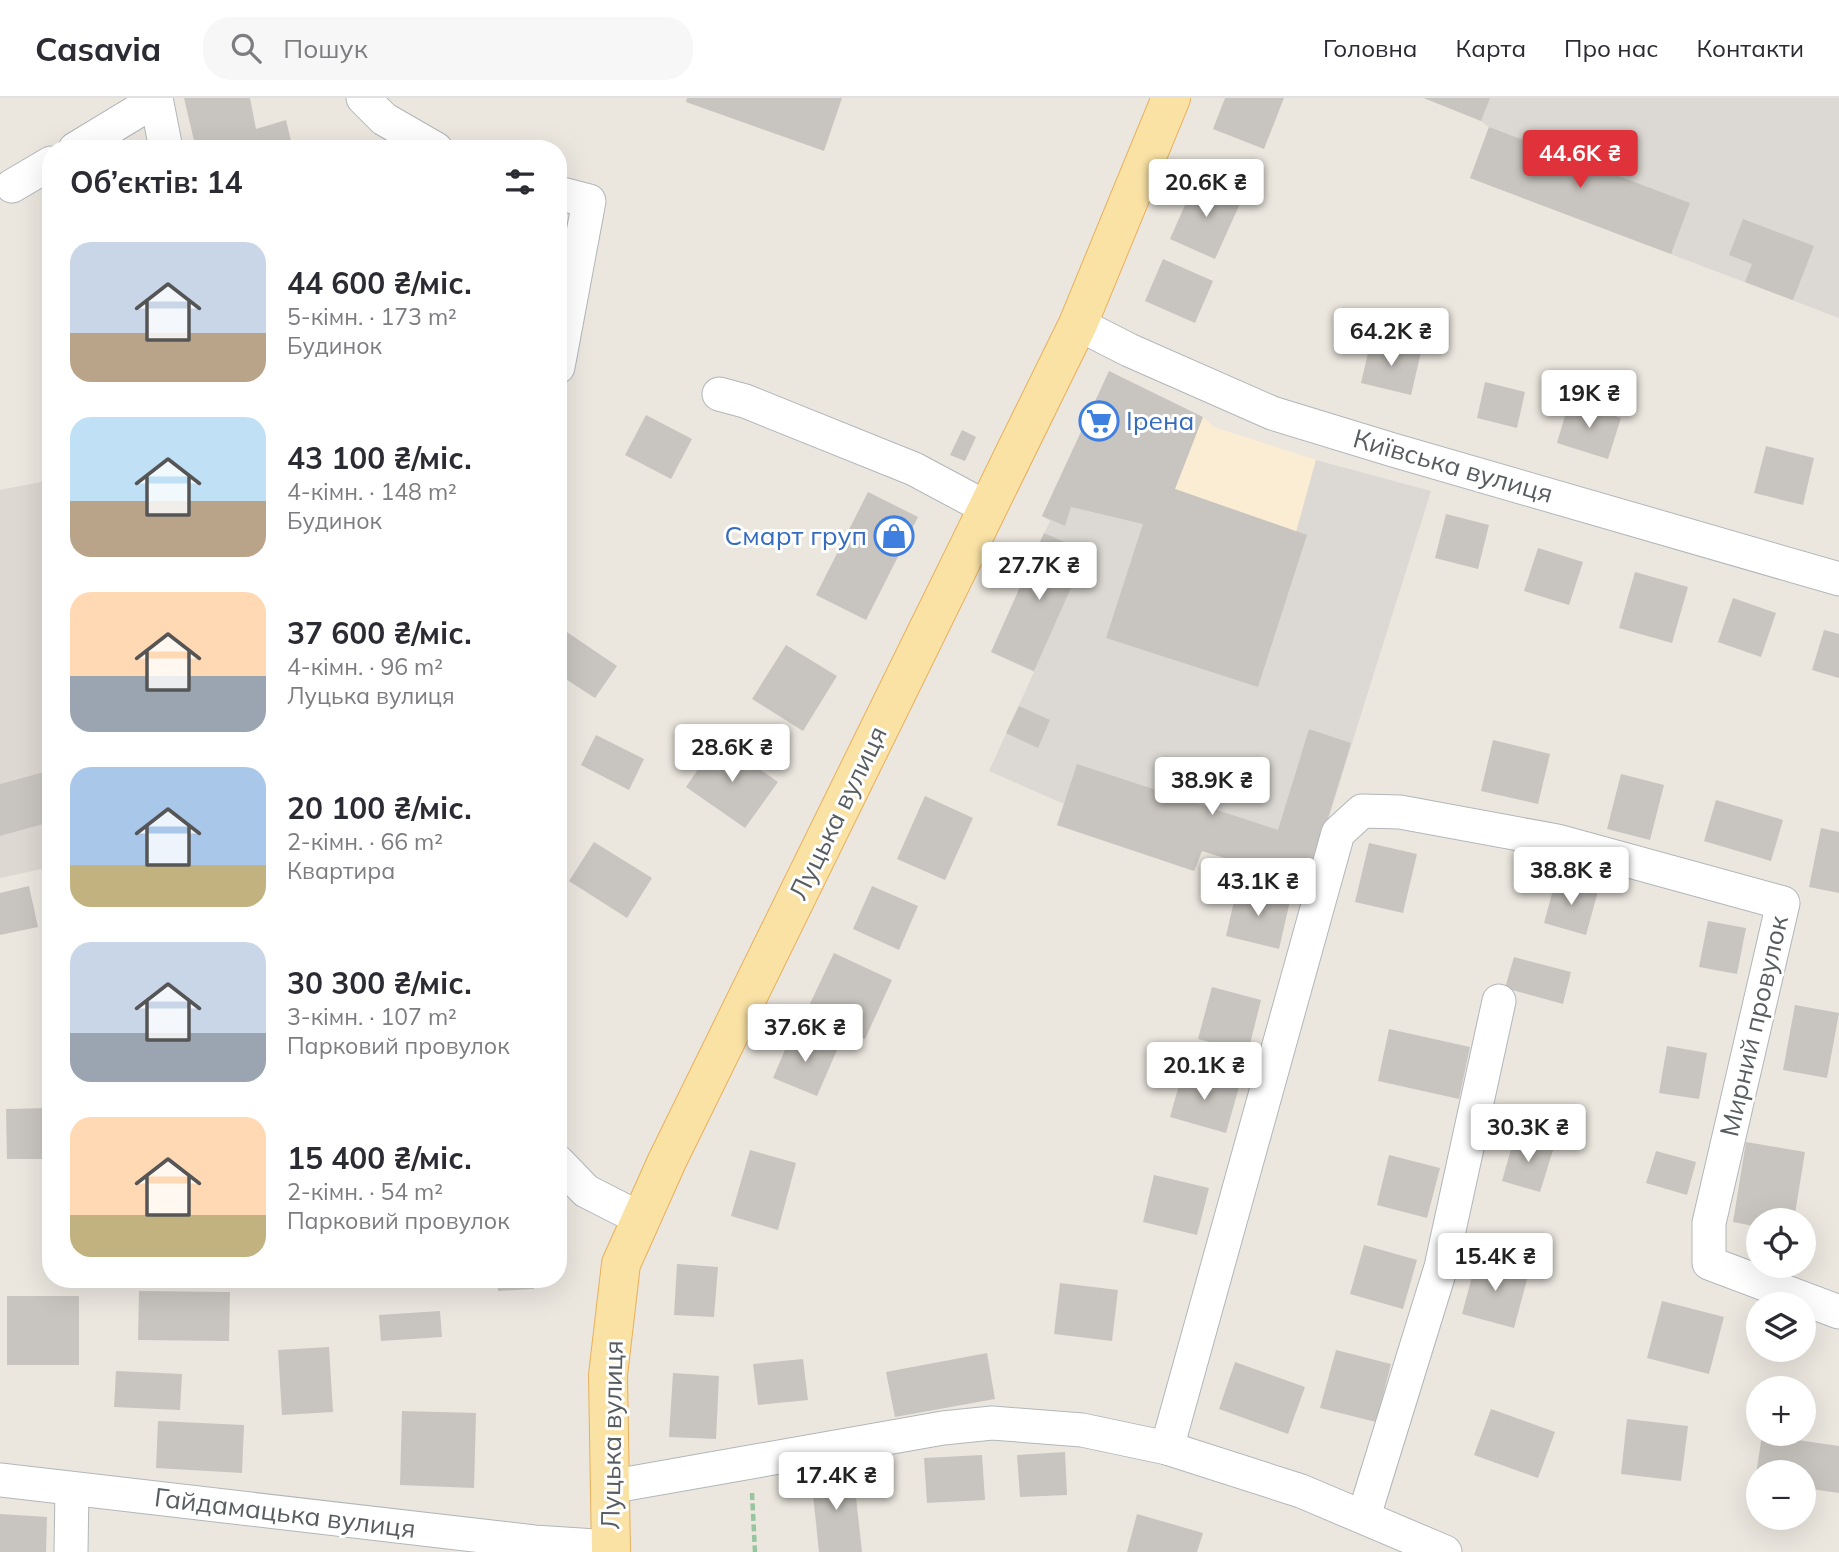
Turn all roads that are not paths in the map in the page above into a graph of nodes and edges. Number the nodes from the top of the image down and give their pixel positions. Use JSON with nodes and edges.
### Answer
{"nodes":[{"id":1,"x":363,"y":98,"type":"edge"},
{"id":2,"x":1171,"y":98,"type":"edge"},
{"id":3,"x":156,"y":99,"type":"edge"},
{"id":4,"x":90,"y":140,"type":"edge"},
{"id":5,"x":164,"y":140,"type":"edge"},
{"id":6,"x":420,"y":140,"type":"edge"},
{"id":7,"x":42,"y":168,"type":"edge"},
{"id":8,"x":12,"y":186,"type":"dead end"},
{"id":9,"x":567,"y":195,"type":"edge"},
{"id":10,"x":567,"y":319,"type":"edge"},
{"id":11,"x":1078,"y":324,"type":"junction"},
{"id":12,"x":719,"y":394,"type":"dead end"},
{"id":13,"x":987,"y":508,"type":"junction"},
{"id":14,"x":1839,"y":579,"type":"edge"},
{"id":15,"x":1499,"y":1001,"type":"dead end"},
{"id":16,"x":567,"y":1171,"type":"edge"},
{"id":17,"x":641,"y":1219,"type":"junction"},
{"id":18,"x":1839,"y":1312,"type":"edge"},
{"id":19,"x":1167,"y":1448,"type":"junction"},
{"id":20,"x":0,"y":1480,"type":"edge"},
{"id":21,"x":609,"y":1487,"type":"junction"},
{"id":22,"x":72,"y":1489,"type":"junction"},
{"id":23,"x":1364,"y":1516,"type":"junction"},
{"id":24,"x":611,"y":1550,"type":"edge"},
{"id":25,"x":71,"y":1552,"type":"edge"},
{"id":26,"x":1444,"y":1552,"type":"edge"}],
"edges":[{"from":1,"to":6,"type":"street"},
{"from":2,"to":11,"type":"main road","name":"Луцька вулиця"},
{"from":3,"to":4,"type":"street"},
{"from":3,"to":5,"type":"street"},
{"from":7,"to":8,"type":"street"},
{"from":9,"to":10,"type":"street"},
{"from":11,"to":13,"type":"main road","name":"Луцька вулиця"},
{"from":11,"to":14,"type":"street","name":"Київська вулиця"},
{"from":12,"to":13,"type":"street"},
{"from":13,"to":17,"type":"main road","name":"Луцька вулиця"},
{"from":15,"to":23,"type":"street"},
{"from":16,"to":17,"type":"street"},
{"from":17,"to":21,"type":"main road","name":"Луцька вулиця"},
{"from":18,"to":19,"type":"street","name":"Мирний провулок"},
{"from":19,"to":21,"type":"street"},
{"from":19,"to":23,"type":"street"},
{"from":20,"to":22,"type":"street","name":"Гайдамацька вулиця"},
{"from":21,"to":24,"type":"main road","name":"Луцька вулиця"},
{"from":22,"to":24,"type":"street","name":"Гайдамацька вулиця"},
{"from":22,"to":25,"type":"street"},
{"from":23,"to":26,"type":"street"}]}
